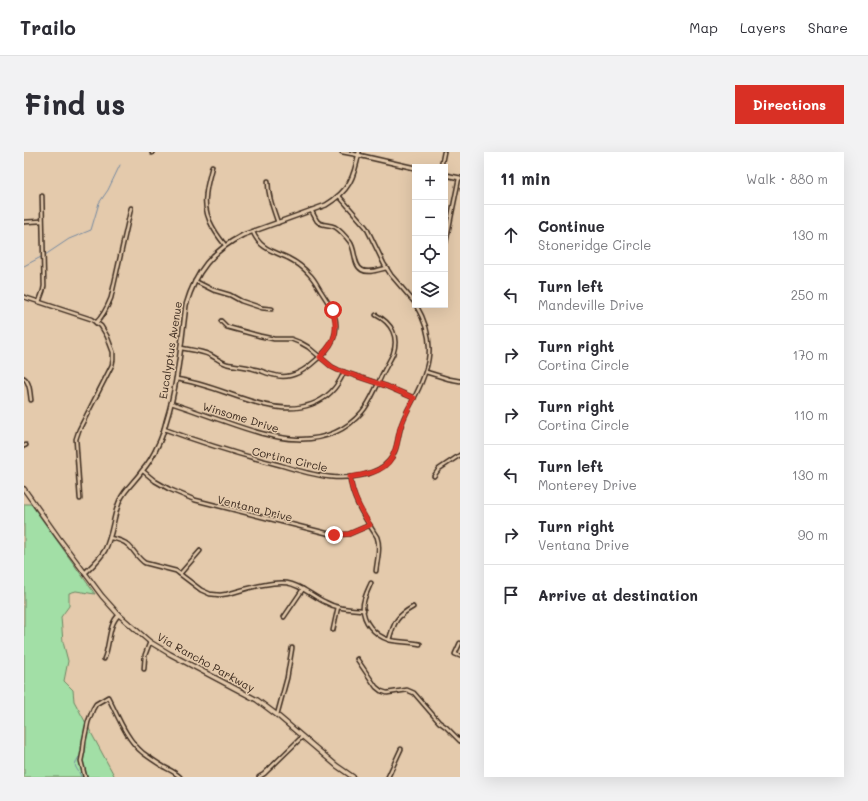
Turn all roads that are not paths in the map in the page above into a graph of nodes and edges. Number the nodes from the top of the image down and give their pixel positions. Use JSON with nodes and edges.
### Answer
{"nodes":[{"id":1,"x":342,"y":152,"type":"edge"},
{"id":2,"x":444,"y":152,"type":"edge"},
{"id":3,"x":358,"y":154,"type":"edge"},
{"id":4,"x":442,"y":164,"type":"edge"},
{"id":5,"x":212,"y":166,"type":"dead end"},
{"id":6,"x":412,"y":167,"type":"edge"},
{"id":7,"x":448,"y":176,"type":"edge"},
{"id":8,"x":459,"y":178,"type":"edge"},
{"id":9,"x":268,"y":180,"type":"dead end"},
{"id":10,"x":42,"y":196,"type":"dead end"},
{"id":11,"x":339,"y":196,"type":"junction"},
{"id":12,"x":131,"y":208,"type":"dead end"},
{"id":13,"x":311,"y":210,"type":"junction"},
{"id":14,"x":42,"y":221,"type":"junction"},
{"id":15,"x":24,"y":222,"type":"edge"},
{"id":16,"x":278,"y":223,"type":"junction"},
{"id":17,"x":253,"y":232,"type":"junction"},
{"id":18,"x":447,"y":236,"type":"edge"},
{"id":19,"x":225,"y":245,"type":"junction"},
{"id":20,"x":387,"y":268,"type":"junction"},
{"id":21,"x":194,"y":281,"type":"junction"},
{"id":22,"x":24,"y":297,"type":"edge"},
{"id":23,"x":412,"y":299,"type":"edge"},
{"id":24,"x":39,"y":302,"type":"junction"},
{"id":25,"x":418,"y":308,"type":"edge"},
{"id":26,"x":272,"y":309,"type":"dead end"},
{"id":27,"x":376,"y":315,"type":"dead end"},
{"id":28,"x":221,"y":320,"type":"dead end"},
{"id":29,"x":96,"y":323,"type":"junction"},
{"id":30,"x":180,"y":348,"type":"junction"},
{"id":31,"x":320,"y":357,"type":"junction"},
{"id":32,"x":344,"y":372,"type":"junction"},
{"id":33,"x":426,"y":372,"type":"junction"},
{"id":34,"x":24,"y":378,"type":"edge"},
{"id":35,"x":176,"y":379,"type":"junction"},
{"id":36,"x":460,"y":381,"type":"edge"},
{"id":37,"x":378,"y":383,"type":"junction"},
{"id":38,"x":414,"y":398,"type":"junction"},
{"id":39,"x":31,"y":400,"type":"dead end"},
{"id":40,"x":171,"y":403,"type":"junction"},
{"id":41,"x":164,"y":429,"type":"junction"},
{"id":42,"x":460,"y":455,"type":"edge"},
{"id":43,"x":142,"y":471,"type":"junction"},
{"id":44,"x":434,"y":476,"type":"dead end"},
{"id":45,"x":350,"y":477,"type":"junction"},
{"id":46,"x":24,"y":489,"type":"edge"},
{"id":47,"x":80,"y":499,"type":"dead end"},
{"id":48,"x":370,"y":525,"type":"junction"},
{"id":49,"x":110,"y":538,"type":"junction"},
{"id":50,"x":200,"y":551,"type":"dead end"},
{"id":51,"x":376,"y":571,"type":"dead end"},
{"id":52,"x":85,"y":573,"type":"junction"},
{"id":53,"x":180,"y":574,"type":"junction"},
{"id":54,"x":371,"y":583,"type":"dead end"},
{"id":55,"x":303,"y":589,"type":"junction"},
{"id":56,"x":338,"y":607,"type":"junction"},
{"id":57,"x":413,"y":607,"type":"dead end"},
{"id":58,"x":364,"y":610,"type":"junction"},
{"id":59,"x":119,"y":615,"type":"junction"},
{"id":60,"x":284,"y":617,"type":"dead end"},
{"id":61,"x":333,"y":630,"type":"dead end"},
{"id":62,"x":389,"y":640,"type":"junction"},
{"id":63,"x":150,"y":642,"type":"junction"},
{"id":64,"x":460,"y":643,"type":"edge"},
{"id":65,"x":420,"y":644,"type":"dead end"},
{"id":66,"x":292,"y":648,"type":"dead end"},
{"id":67,"x":460,"y":656,"type":"edge"},
{"id":68,"x":104,"y":659,"type":"dead end"},
{"id":69,"x":357,"y":659,"type":"dead end"},
{"id":70,"x":144,"y":669,"type":"dead end"},
{"id":71,"x":277,"y":715,"type":"junction"},
{"id":72,"x":302,"y":737,"type":"junction"},
{"id":73,"x":460,"y":741,"type":"edge"},
{"id":74,"x":401,"y":749,"type":"dead end"},
{"id":75,"x":85,"y":777,"type":"edge"},
{"id":76,"x":180,"y":777,"type":"edge"},
{"id":77,"x":259,"y":777,"type":"edge"},
{"id":78,"x":353,"y":777,"type":"edge"},
{"id":79,"x":388,"y":777,"type":"edge"}],
"edges":[{"from":1,"to":3,"type":"street"},
{"from":2,"to":4,"type":"street"},
{"from":3,"to":6,"type":"street"},
{"from":3,"to":11,"type":"street","name":"Eucalyptus Avenue"},
{"from":5,"to":19,"type":"street"},
{"from":7,"to":8,"type":"street"},
{"from":8,"to":18,"type":"street"},
{"from":9,"to":16,"type":"street"},
{"from":10,"to":14,"type":"street"},
{"from":11,"to":13,"type":"street","name":"Eucalyptus Avenue"},
{"from":11,"to":20,"type":"street","name":"Cortina Circle"},
{"from":12,"to":29,"type":"street"},
{"from":13,"to":16,"type":"street","name":"Eucalyptus Avenue"},
{"from":13,"to":20,"type":"street"},
{"from":14,"to":15,"type":"street"},
{"from":14,"to":24,"type":"street"},
{"from":16,"to":17,"type":"street","name":"Eucalyptus Avenue"},
{"from":17,"to":19,"type":"street","name":"Eucalyptus Avenue"},
{"from":17,"to":31,"type":"street"},
{"from":19,"to":21,"type":"street","name":"Eucalyptus Avenue"},
{"from":20,"to":23,"type":"street","name":"Cortina Circle"},
{"from":21,"to":26,"type":"street"},
{"from":21,"to":30,"type":"street","name":"Eucalyptus Avenue"},
{"from":22,"to":24,"type":"street"},
{"from":24,"to":29,"type":"street"},
{"from":25,"to":33,"type":"street","name":"Cortina Circle"},
{"from":27,"to":37,"type":"street","name":"Winsome Drive"},
{"from":28,"to":31,"type":"street"},
{"from":29,"to":47,"type":"street"},
{"from":30,"to":31,"type":"street"},
{"from":30,"to":35,"type":"street","name":"Eucalyptus Avenue"},
{"from":31,"to":32,"type":"street"},
{"from":32,"to":35,"type":"street"},
{"from":32,"to":37,"type":"street"},
{"from":33,"to":36,"type":"street"},
{"from":33,"to":38,"type":"street","name":"Cortina Circle"},
{"from":34,"to":39,"type":"street"},
{"from":35,"to":40,"type":"street","name":"Eucalyptus Avenue"},
{"from":37,"to":38,"type":"street"},
{"from":37,"to":40,"type":"street","name":"Winsome Drive"},
{"from":38,"to":45,"type":"street","name":"Cortina Circle"},
{"from":40,"to":41,"type":"street","name":"Eucalyptus Avenue"},
{"from":41,"to":43,"type":"street","name":"Eucalyptus Avenue"},
{"from":41,"to":45,"type":"street","name":"Cortina Circle"},
{"from":42,"to":44,"type":"street"},
{"from":43,"to":48,"type":"street","name":"Ventana Drive"},
{"from":43,"to":49,"type":"street","name":"Eucalyptus Avenue"},
{"from":45,"to":48,"type":"street"},
{"from":46,"to":52,"type":"main road","name":"Via Rancho Parkway"},
{"from":48,"to":51,"type":"street"},
{"from":49,"to":52,"type":"street","name":"Eucalyptus Avenue"},
{"from":49,"to":53,"type":"street"},
{"from":50,"to":53,"type":"street"},
{"from":52,"to":59,"type":"main road","name":"Via Rancho Parkway"},
{"from":53,"to":55,"type":"street"},
{"from":54,"to":58,"type":"street"},
{"from":55,"to":56,"type":"street"},
{"from":55,"to":60,"type":"street"},
{"from":56,"to":58,"type":"street"},
{"from":56,"to":61,"type":"street"},
{"from":57,"to":62,"type":"street"},
{"from":58,"to":62,"type":"street"},
{"from":59,"to":63,"type":"main road","name":"Via Rancho Parkway"},
{"from":59,"to":68,"type":"street"},
{"from":62,"to":65,"type":"street"},
{"from":63,"to":70,"type":"street"},
{"from":63,"to":71,"type":"main road","name":"Via Rancho Parkway"},
{"from":64,"to":67,"type":"street"},
{"from":66,"to":71,"type":"street"},
{"from":69,"to":73,"type":"street"},
{"from":71,"to":72,"type":"main road","name":"Via Rancho Parkway"},
{"from":72,"to":77,"type":"street"},
{"from":72,"to":78,"type":"main road","name":"Via Rancho Parkway"},
{"from":74,"to":79,"type":"street"},
{"from":75,"to":76,"type":"street"}]}
